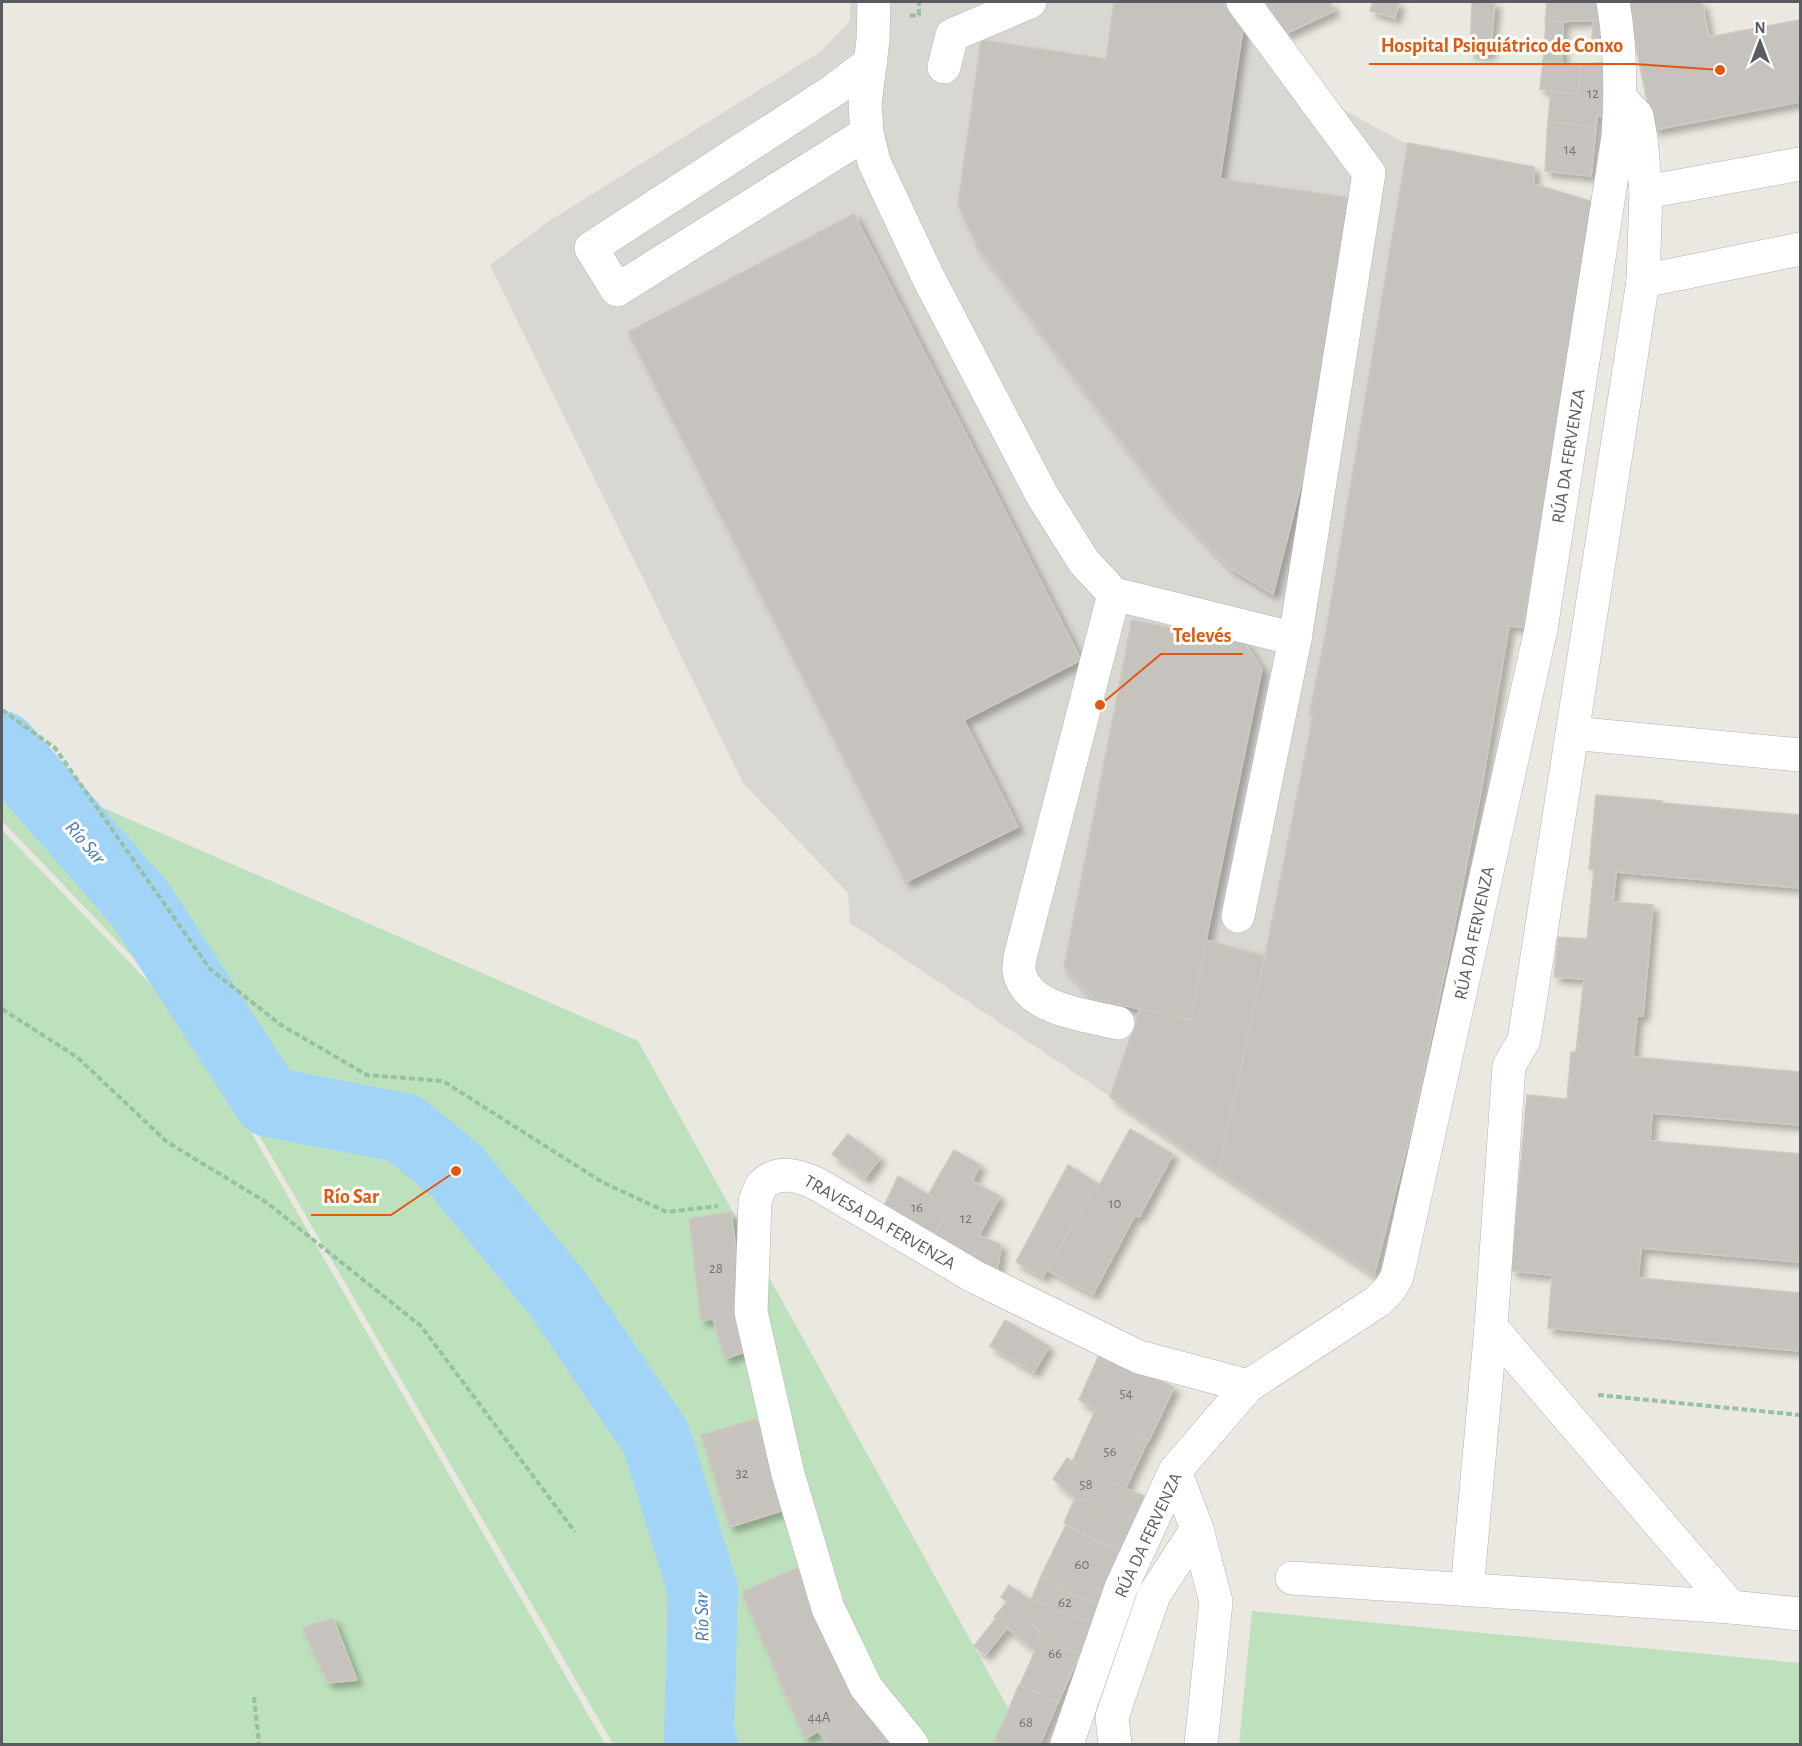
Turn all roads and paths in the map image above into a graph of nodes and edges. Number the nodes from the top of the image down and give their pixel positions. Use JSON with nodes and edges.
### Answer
{"nodes":[{"id":1,"x":874,"y":2,"type":"edge"},
{"id":2,"x":1030,"y":2,"type":"edge"},
{"id":3,"x":1243,"y":2,"type":"edge"},
{"id":4,"x":1612,"y":2,"type":"edge"},
{"id":5,"x":870,"y":62,"type":"junction"},
{"id":6,"x":944,"y":67,"type":"dead end"},
{"id":7,"x":1620,"y":99,"type":"junction"},
{"id":8,"x":867,"y":133,"type":"junction"},
{"id":9,"x":1800,"y":164,"type":"edge"},
{"id":10,"x":1646,"y":192,"type":"junction"},
{"id":11,"x":1800,"y":249,"type":"edge"},
{"id":12,"x":1642,"y":281,"type":"junction"},
{"id":13,"x":1114,"y":594,"type":"junction"},
{"id":14,"x":1295,"y":639,"type":"junction"},
{"id":15,"x":2,"y":710,"type":"edge"},
{"id":16,"x":1572,"y":733,"type":"junction"},
{"id":17,"x":1800,"y":755,"type":"edge"},
{"id":18,"x":1238,"y":916,"type":"dead end"},
{"id":19,"x":2,"y":1009,"type":"edge"},
{"id":20,"x":1118,"y":1023,"type":"dead end"},
{"id":21,"x":755,"y":1202,"type":"junction"},
{"id":22,"x":1491,"y":1327,"type":"junction"},
{"id":23,"x":1248,"y":1386,"type":"junction"},
{"id":24,"x":1545,"y":1389,"type":"junction"},
{"id":25,"x":1800,"y":1415,"type":"edge"},
{"id":26,"x":1175,"y":1471,"type":"junction"},
{"id":27,"x":1197,"y":1529,"type":"junction"},
{"id":28,"x":575,"y":1532,"type":"dead end"},
{"id":29,"x":1292,"y":1578,"type":"dead end"},
{"id":30,"x":1467,"y":1590,"type":"junction"},
{"id":31,"x":1731,"y":1607,"type":"junction"},
{"id":32,"x":1800,"y":1614,"type":"edge"},
{"id":33,"x":254,"y":1697,"type":"dead end"},
{"id":34,"x":259,"y":1744,"type":"edge"},
{"id":35,"x":912,"y":1744,"type":"edge"},
{"id":36,"x":1067,"y":1744,"type":"edge"},
{"id":37,"x":1115,"y":1744,"type":"edge"},
{"id":38,"x":1201,"y":1744,"type":"edge"}],
"edges":[{"from":1,"to":5,"type":"street"},
{"from":2,"to":6,"type":"street"},
{"from":3,"to":14,"type":"street"},
{"from":4,"to":7,"type":"street","name":"RÚA DA FERVENZA"},
{"from":5,"to":8,"type":"street"},
{"from":5,"to":8,"type":"street"},
{"from":7,"to":10,"type":"street"},
{"from":7,"to":23,"type":"street","name":"RÚA DA FERVENZA"},
{"from":8,"to":13,"type":"street"},
{"from":9,"to":10,"type":"street"},
{"from":10,"to":12,"type":"street"},
{"from":11,"to":12,"type":"street"},
{"from":12,"to":16,"type":"street"},
{"from":13,"to":14,"type":"street"},
{"from":13,"to":20,"type":"street"},
{"from":14,"to":18,"type":"street"},
{"from":15,"to":21,"type":"path"},
{"from":16,"to":17,"type":"street"},
{"from":16,"to":22,"type":"street"},
{"from":19,"to":28,"type":"path"},
{"from":21,"to":23,"type":"street","name":"TRAVESA DA FERVENZA"},
{"from":21,"to":35,"type":"street"},
{"from":22,"to":24,"type":"street"},
{"from":22,"to":30,"type":"street"},
{"from":23,"to":26,"type":"street","name":"RÚA DA FERVENZA"},
{"from":24,"to":25,"type":"path"},
{"from":24,"to":31,"type":"street"},
{"from":26,"to":27,"type":"street"},
{"from":26,"to":36,"type":"street","name":"RÚA DA FERVENZA"},
{"from":27,"to":37,"type":"street"},
{"from":27,"to":38,"type":"street"},
{"from":29,"to":30,"type":"street"},
{"from":30,"to":31,"type":"street"},
{"from":31,"to":32,"type":"street"},
{"from":33,"to":34,"type":"path"}]}
